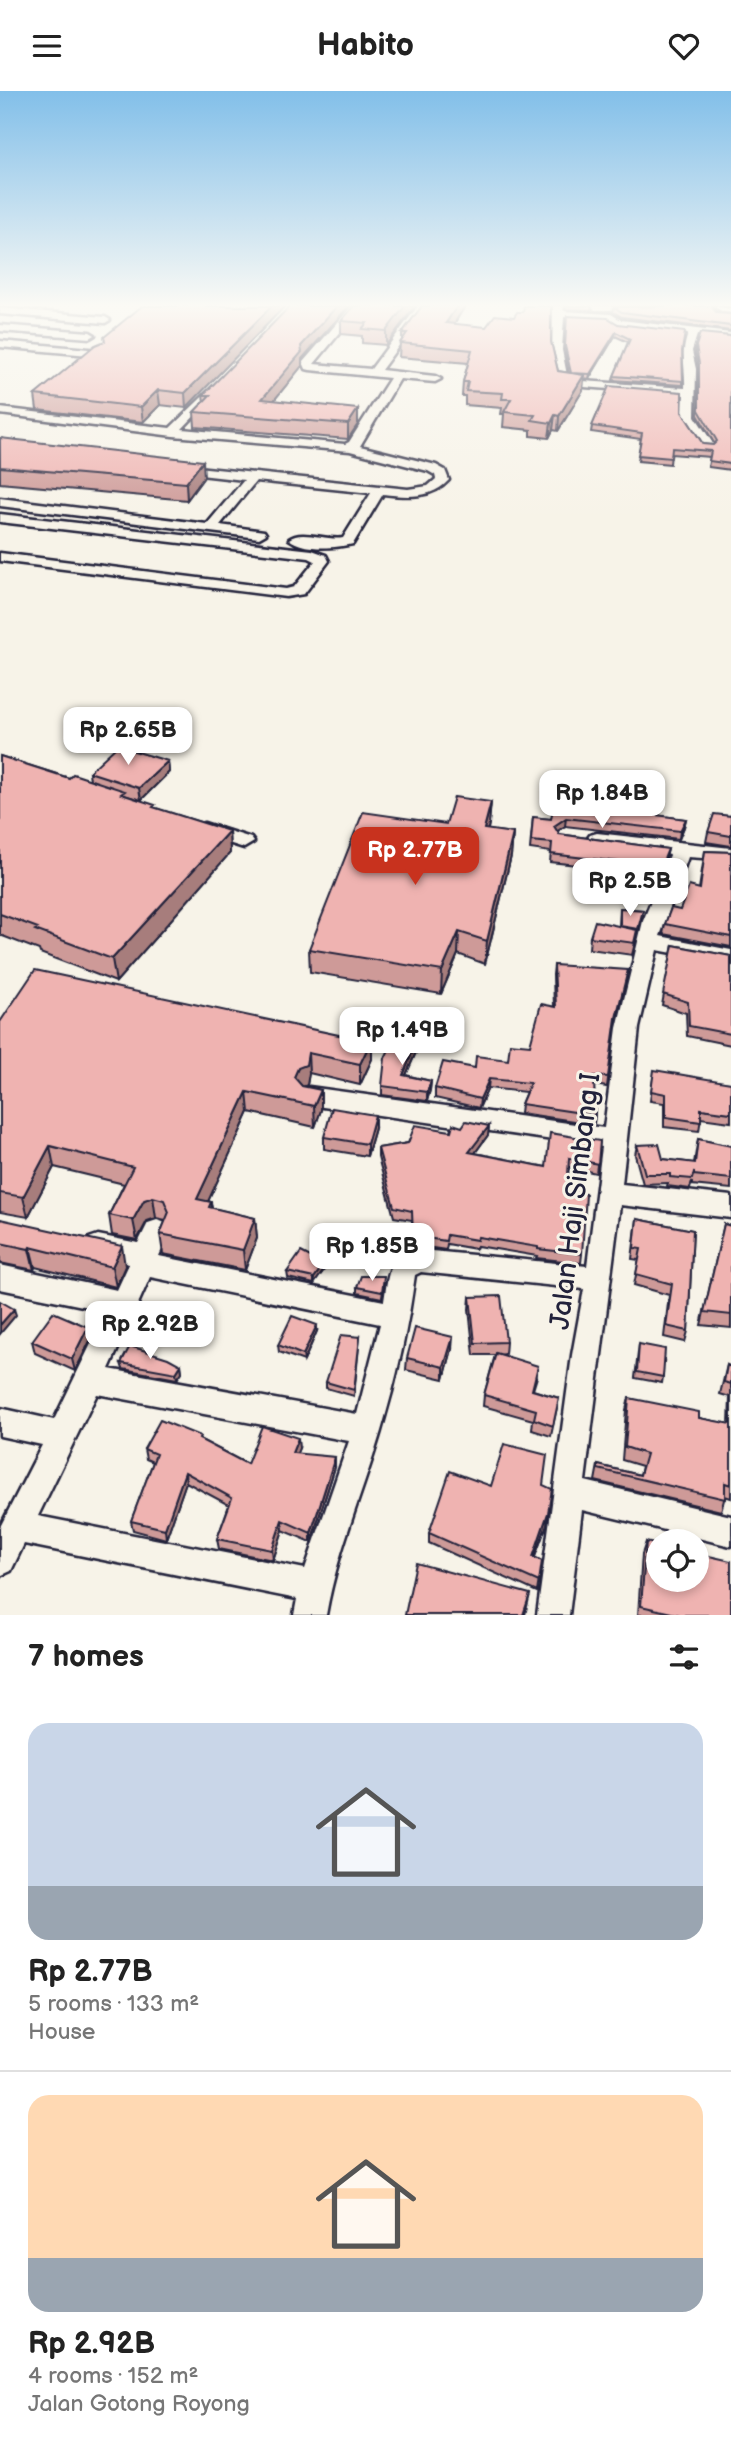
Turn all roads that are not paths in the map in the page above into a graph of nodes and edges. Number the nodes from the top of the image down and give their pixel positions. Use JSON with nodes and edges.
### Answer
{"nodes":[{"id":1,"x":226,"y":377,"type":"edge"},
{"id":2,"x":396,"y":377,"type":"edge"},
{"id":3,"x":417,"y":377,"type":"edge"},
{"id":4,"x":562,"y":377,"type":"edge"},
{"id":5,"x":690,"y":377,"type":"edge"},
{"id":6,"x":435,"y":379,"type":"dead end"},
{"id":7,"x":688,"y":392,"type":"junction"},
{"id":8,"x":0,"y":411,"type":"edge"},
{"id":9,"x":173,"y":432,"type":"junction"},
{"id":10,"x":708,"y":445,"type":"edge"},
{"id":11,"x":351,"y":447,"type":"junction"},
{"id":12,"x":161,"y":467,"type":"edge"},
{"id":13,"x":253,"y":477,"type":"junction"},
{"id":14,"x":379,"y":491,"type":"junction"},
{"id":15,"x":0,"y":502,"type":"edge"},
{"id":16,"x":0,"y":518,"type":"edge"},
{"id":17,"x":211,"y":528,"type":"junction"},
{"id":18,"x":0,"y":558,"type":"edge"},
{"id":19,"x":183,"y":822,"type":"edge"},
{"id":20,"x":578,"y":837,"type":"edge"},
{"id":21,"x":244,"y":842,"type":"dead end"},
{"id":22,"x":681,"y":850,"type":"junction"},
{"id":23,"x":731,"y":854,"type":"edge"},
{"id":24,"x":649,"y":941,"type":"junction"},
{"id":25,"x":731,"y":957,"type":"edge"},
{"id":26,"x":309,"y":1096,"type":"edge"},
{"id":27,"x":613,"y":1139,"type":"junction"},
{"id":28,"x":608,"y":1193,"type":"junction"},
{"id":29,"x":731,"y":1207,"type":"edge"},
{"id":30,"x":79,"y":1242,"type":"edge"},
{"id":31,"x":148,"y":1250,"type":"junction"},
{"id":32,"x":0,"y":1277,"type":"edge"},
{"id":33,"x":599,"y":1279,"type":"junction"},
{"id":34,"x":124,"y":1303,"type":"junction"},
{"id":35,"x":396,"y":1315,"type":"junction"},
{"id":36,"x":90,"y":1378,"type":"junction"},
{"id":37,"x":0,"y":1422,"type":"edge"},
{"id":38,"x":367,"y":1430,"type":"junction"},
{"id":39,"x":62,"y":1436,"type":"junction"},
{"id":40,"x":569,"y":1492,"type":"junction"},
{"id":41,"x":17,"y":1527,"type":"junction"},
{"id":42,"x":731,"y":1531,"type":"edge"},
{"id":43,"x":0,"y":1560,"type":"edge"},
{"id":44,"x":313,"y":1601,"type":"edge"},
{"id":45,"x":553,"y":1615,"type":"edge"}],
"edges":[{"from":1,"to":9,"type":"street"},
{"from":2,"to":11,"type":"street"},
{"from":3,"to":6,"type":"street"},
{"from":4,"to":7,"type":"street"},
{"from":5,"to":7,"type":"street"},
{"from":7,"to":10,"type":"street"},
{"from":8,"to":9,"type":"street"},
{"from":9,"to":11,"type":"street"},
{"from":11,"to":14,"type":"street"},
{"from":12,"to":13,"type":"street"},
{"from":13,"to":14,"type":"street"},
{"from":13,"to":17,"type":"street"},
{"from":14,"to":17,"type":"street"},
{"from":15,"to":17,"type":"street"},
{"from":16,"to":18,"type":"street"},
{"from":19,"to":21,"type":"street"},
{"from":20,"to":22,"type":"street"},
{"from":22,"to":23,"type":"street"},
{"from":22,"to":24,"type":"street","name":"Jalan Haji Simbang I"},
{"from":24,"to":25,"type":"street"},
{"from":24,"to":27,"type":"street","name":"Jalan Haji Simbang I"},
{"from":26,"to":27,"type":"street"},
{"from":27,"to":28,"type":"street","name":"Jalan Haji Simbang I"},
{"from":28,"to":29,"type":"street"},
{"from":28,"to":33,"type":"street","name":"Jalan Haji Simbang I"},
{"from":30,"to":31,"type":"street"},
{"from":31,"to":34,"type":"street"},
{"from":31,"to":35,"type":"street"},
{"from":32,"to":34,"type":"street"},
{"from":33,"to":35,"type":"street"},
{"from":33,"to":40,"type":"street","name":"Jalan Haji Simbang I"},
{"from":34,"to":36,"type":"street"},
{"from":35,"to":38,"type":"street"},
{"from":36,"to":38,"type":"street"},
{"from":36,"to":39,"type":"street"},
{"from":37,"to":39,"type":"street"},
{"from":38,"to":44,"type":"street"},
{"from":39,"to":41,"type":"street"},
{"from":40,"to":42,"type":"street"},
{"from":40,"to":45,"type":"street","name":"Jalan Haji Simbang I"},
{"from":41,"to":43,"type":"street"},
{"from":41,"to":44,"type":"street"}]}
